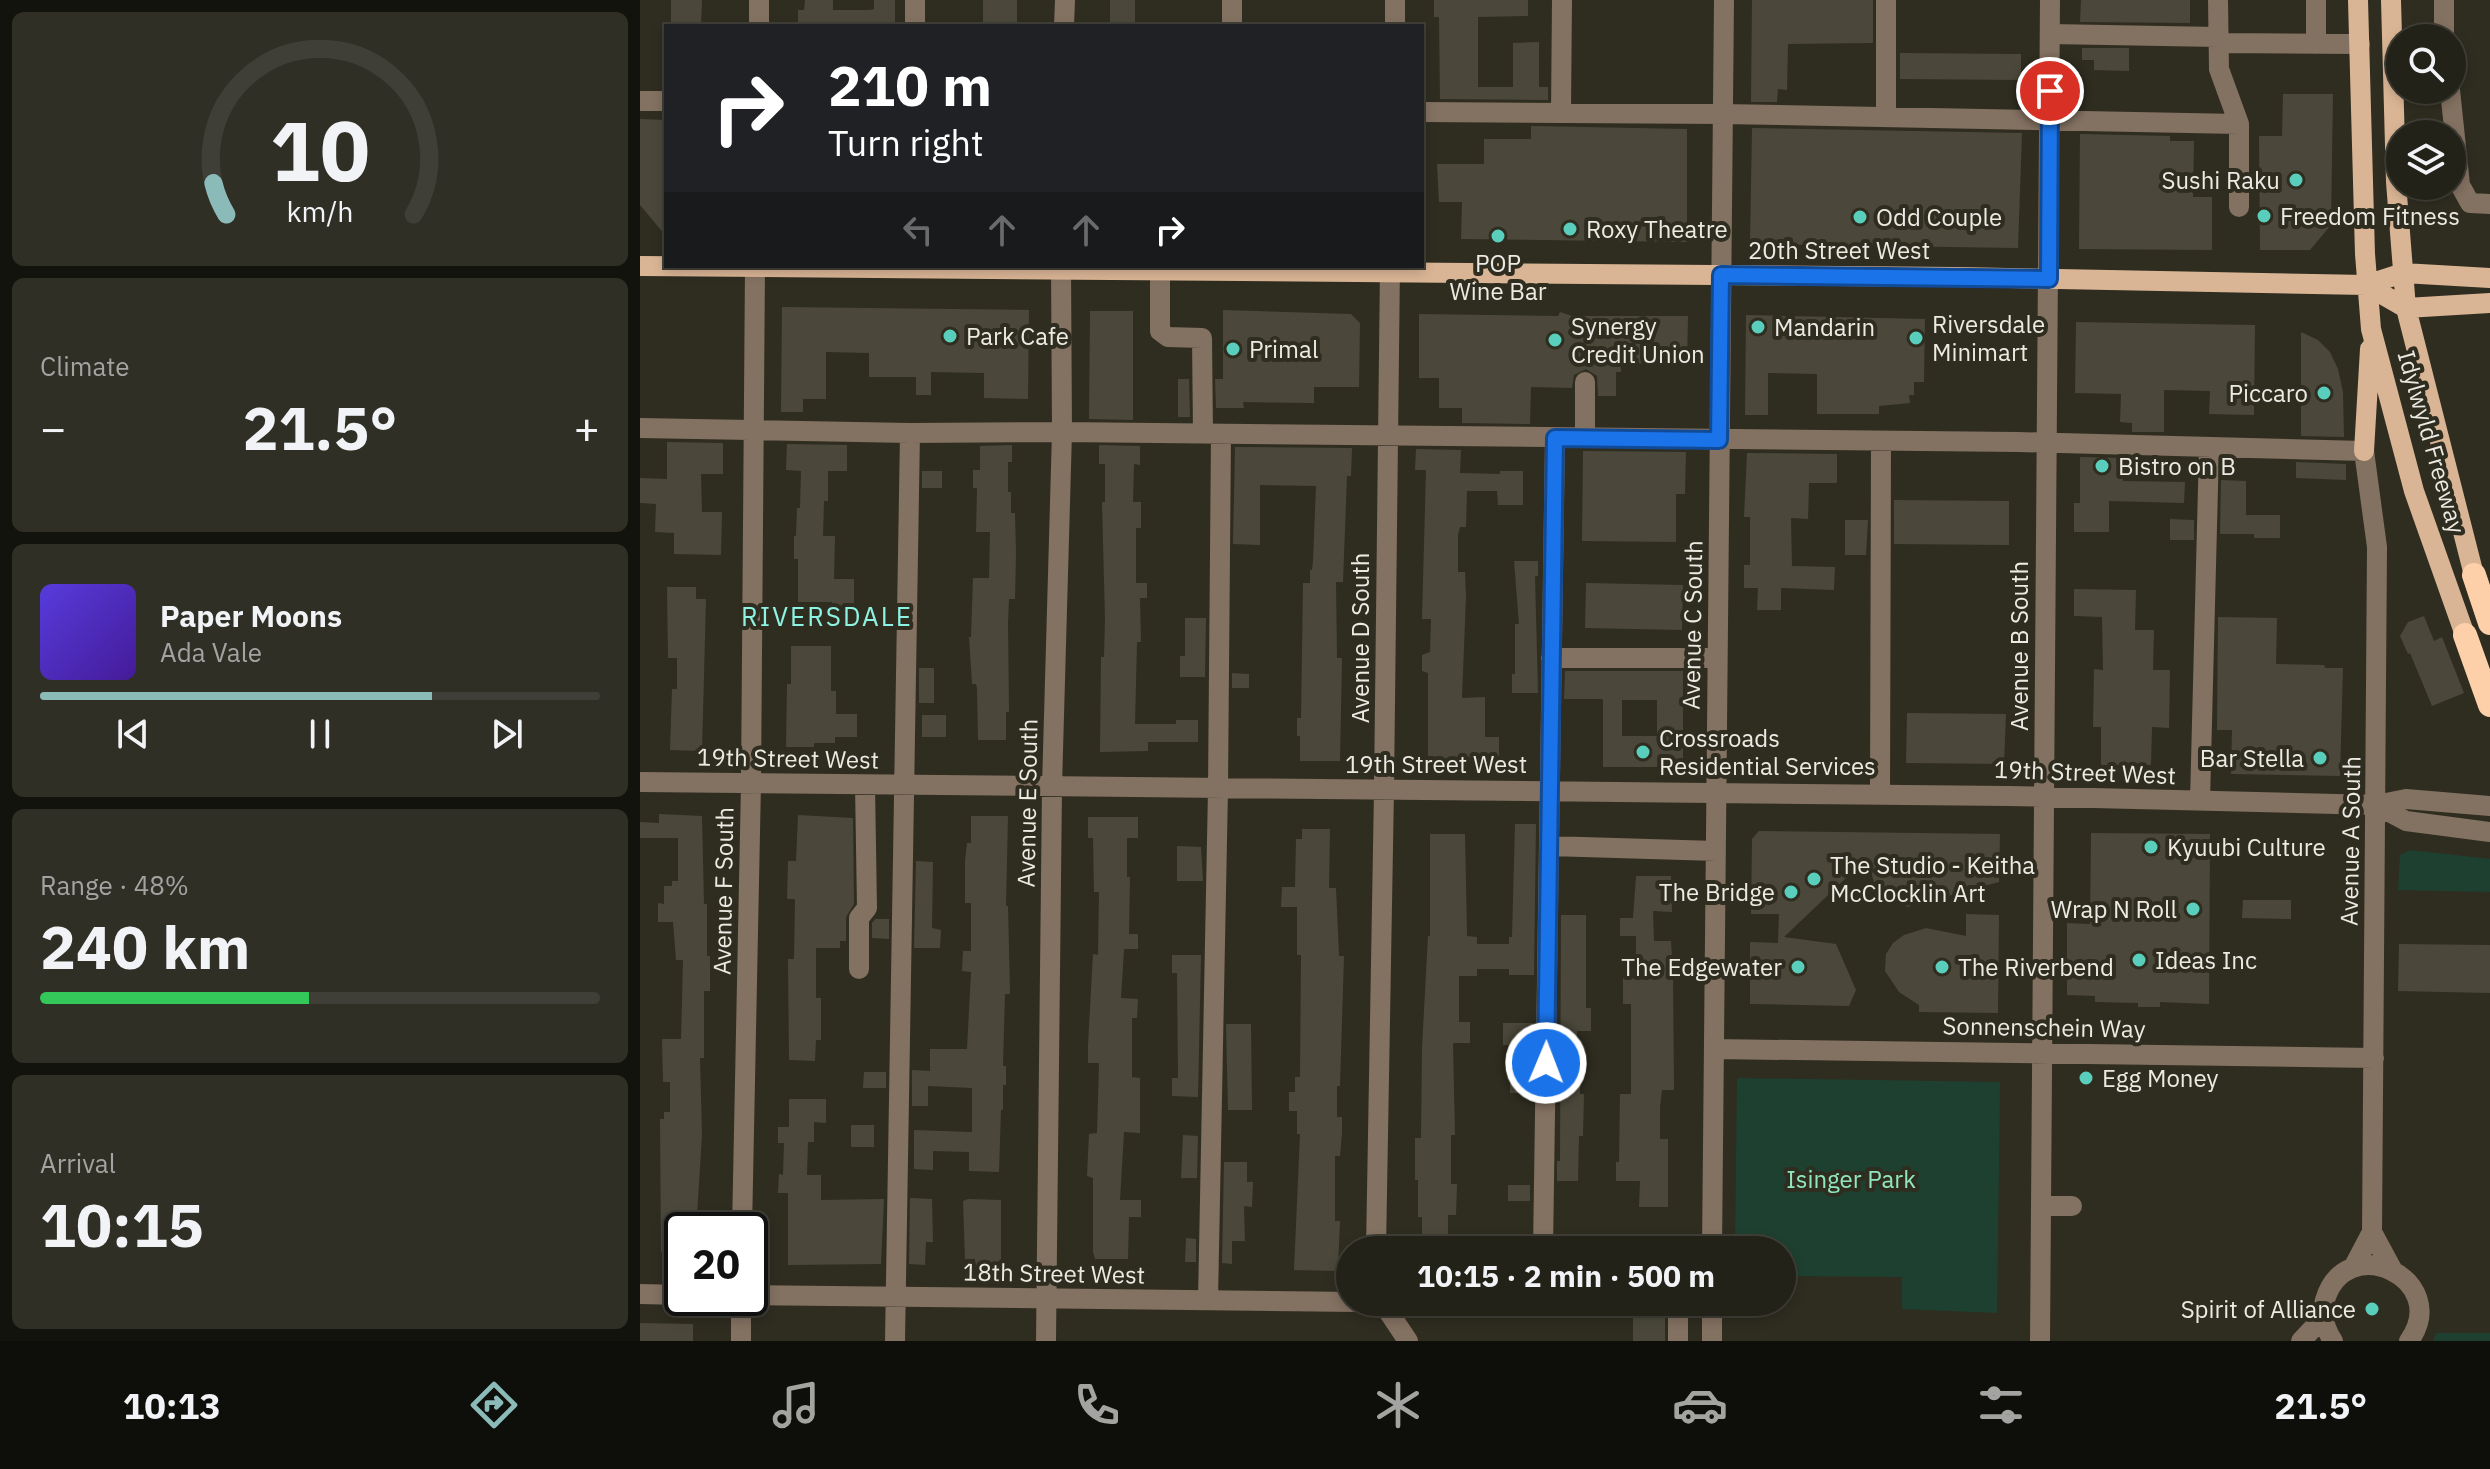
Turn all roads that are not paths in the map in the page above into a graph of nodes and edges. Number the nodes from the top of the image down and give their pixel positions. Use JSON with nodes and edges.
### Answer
{"nodes":[{"id":1,"x":759,"y":0,"type":"edge"},
{"id":2,"x":915,"y":0,"type":"edge"},
{"id":3,"x":1065,"y":0,"type":"edge"},
{"id":4,"x":1232,"y":0,"type":"edge"},
{"id":5,"x":1395,"y":0,"type":"edge"},
{"id":6,"x":1562,"y":0,"type":"edge"},
{"id":7,"x":1724,"y":0,"type":"edge"},
{"id":8,"x":1886,"y":0,"type":"edge"},
{"id":9,"x":2050,"y":0,"type":"edge"},
{"id":10,"x":2218,"y":0,"type":"edge"},
{"id":11,"x":2316,"y":0,"type":"edge"},
{"id":12,"x":2358,"y":0,"type":"edge"},
{"id":13,"x":2391,"y":0,"type":"edge"},
{"id":14,"x":2444,"y":0,"type":"edge"},
{"id":15,"x":759,"y":24,"type":"edge"},
{"id":16,"x":915,"y":24,"type":"edge"},
{"id":17,"x":1064,"y":24,"type":"edge"},
{"id":18,"x":1232,"y":24,"type":"edge"},
{"id":19,"x":1395,"y":24,"type":"edge"},
{"id":20,"x":2444,"y":24,"type":"edge"},
{"id":21,"x":2050,"y":34,"type":"junction"},
{"id":22,"x":2218,"y":40,"type":"junction"},
{"id":23,"x":2316,"y":44,"type":"junction"},
{"id":24,"x":2360,"y":44,"type":"junction"},
{"id":25,"x":640,"y":101,"type":"edge"},
{"id":26,"x":664,"y":101,"type":"edge"},
{"id":27,"x":2451,"y":104,"type":"edge"},
{"id":28,"x":1561,"y":111,"type":"junction"},
{"id":29,"x":1424,"y":112,"type":"edge"},
{"id":30,"x":1722,"y":114,"type":"junction"},
{"id":31,"x":1886,"y":117,"type":"junction"},
{"id":32,"x":2049,"y":120,"type":"junction"},
{"id":33,"x":2239,"y":124,"type":"junction"},
{"id":34,"x":2490,"y":204,"type":"edge"},
{"id":35,"x":2239,"y":207,"type":"dead end"},
{"id":36,"x":640,"y":266,"type":"edge"},
{"id":37,"x":664,"y":266,"type":"edge"},
{"id":38,"x":755,"y":268,"type":"edge"},
{"id":39,"x":1061,"y":268,"type":"edge"},
{"id":40,"x":1390,"y":269,"type":"edge"},
{"id":41,"x":1160,"y":271,"type":"junction"},
{"id":42,"x":2403,"y":273,"type":"junction"},
{"id":43,"x":1721,"y":275,"type":"junction"},
{"id":44,"x":2490,"y":278,"type":"edge"},
{"id":45,"x":2049,"y":279,"type":"junction"},
{"id":46,"x":2366,"y":285,"type":"junction"},
{"id":47,"x":2490,"y":303,"type":"edge"},
{"id":48,"x":2406,"y":308,"type":"junction"},
{"id":49,"x":2371,"y":329,"type":"junction"},
{"id":50,"x":1585,"y":382,"type":"dead end"},
{"id":51,"x":640,"y":428,"type":"edge"},
{"id":52,"x":755,"y":429,"type":"junction"},
{"id":53,"x":1062,"y":432,"type":"junction"},
{"id":54,"x":910,"y":433,"type":"junction"},
{"id":55,"x":1212,"y":434,"type":"junction"},
{"id":56,"x":1387,"y":436,"type":"junction"},
{"id":57,"x":1555,"y":438,"type":"junction"},
{"id":58,"x":1585,"y":438,"type":"junction"},
{"id":59,"x":1719,"y":440,"type":"junction"},
{"id":60,"x":1881,"y":442,"type":"junction"},
{"id":61,"x":2046,"y":444,"type":"junction"},
{"id":62,"x":2209,"y":448,"type":"junction"},
{"id":63,"x":2364,"y":451,"type":"junction"},
{"id":64,"x":2474,"y":575,"type":"joint"},
{"id":65,"x":2490,"y":623,"type":"edge"},
{"id":66,"x":2465,"y":635,"type":"joint"},
{"id":67,"x":1551,"y":658,"type":"junction"},
{"id":68,"x":1717,"y":658,"type":"junction"},
{"id":69,"x":2490,"y":705,"type":"edge"},
{"id":70,"x":640,"y":782,"type":"edge"},
{"id":71,"x":751,"y":783,"type":"junction"},
{"id":72,"x":865,"y":785,"type":"junction"},
{"id":73,"x":903,"y":785,"type":"junction"},
{"id":74,"x":1052,"y":787,"type":"junction"},
{"id":75,"x":1218,"y":789,"type":"junction"},
{"id":76,"x":1384,"y":790,"type":"junction"},
{"id":77,"x":1550,"y":791,"type":"junction"},
{"id":78,"x":1716,"y":793,"type":"junction"},
{"id":79,"x":1880,"y":794,"type":"junction"},
{"id":80,"x":2045,"y":798,"type":"junction"},
{"id":81,"x":2200,"y":801,"type":"junction"},
{"id":82,"x":2376,"y":805,"type":"junction"},
{"id":83,"x":2490,"y":806,"type":"edge"},
{"id":84,"x":2490,"y":832,"type":"edge"},
{"id":85,"x":1549,"y":846,"type":"junction"},
{"id":86,"x":1716,"y":851,"type":"junction"},
{"id":87,"x":859,"y":969,"type":"dead end"},
{"id":88,"x":1714,"y":1049,"type":"junction"},
{"id":89,"x":2043,"y":1053,"type":"junction"},
{"id":90,"x":2374,"y":1058,"type":"junction"},
{"id":91,"x":2042,"y":1206,"type":"junction"},
{"id":92,"x":2072,"y":1206,"type":"dead end"},
{"id":93,"x":742,"y":1212,"type":"edge"},
{"id":94,"x":2372,"y":1232,"type":"junction"},
{"id":95,"x":1376,"y":1236,"type":"edge"},
{"id":96,"x":1543,"y":1236,"type":"edge"},
{"id":97,"x":1712,"y":1236,"type":"edge"},
{"id":98,"x":2353,"y":1268,"type":"junction"},
{"id":99,"x":2392,"y":1269,"type":"junction"},
{"id":100,"x":640,"y":1294,"type":"edge"},
{"id":101,"x":664,"y":1295,"type":"edge"},
{"id":102,"x":768,"y":1295,"type":"edge"},
{"id":103,"x":895,"y":1297,"type":"junction"},
{"id":104,"x":1047,"y":1300,"type":"junction"},
{"id":105,"x":1208,"y":1301,"type":"junction"},
{"id":106,"x":1336,"y":1302,"type":"edge"},
{"id":107,"x":2323,"y":1314,"type":"junction"},
{"id":108,"x":741,"y":1316,"type":"edge"},
{"id":109,"x":1391,"y":1316,"type":"edge"},
{"id":110,"x":1678,"y":1316,"type":"edge"},
{"id":111,"x":1712,"y":1316,"type":"edge"},
{"id":112,"x":741,"y":1341,"type":"edge"},
{"id":113,"x":895,"y":1341,"type":"edge"},
{"id":114,"x":1046,"y":1341,"type":"edge"},
{"id":115,"x":1408,"y":1341,"type":"edge"},
{"id":116,"x":1678,"y":1341,"type":"edge"},
{"id":117,"x":1712,"y":1341,"type":"edge"},
{"id":118,"x":2040,"y":1341,"type":"edge"},
{"id":119,"x":2301,"y":1341,"type":"edge"},
{"id":120,"x":2333,"y":1341,"type":"edge"},
{"id":121,"x":2409,"y":1341,"type":"edge"}],
"edges":[{"from":1,"to":15,"type":"street"},
{"from":2,"to":16,"type":"street"},
{"from":3,"to":17,"type":"street"},
{"from":4,"to":18,"type":"street"},
{"from":5,"to":19,"type":"street"},
{"from":6,"to":28,"type":"street"},
{"from":7,"to":30,"type":"street","name":"Avenue C South"},
{"from":8,"to":31,"type":"street"},
{"from":9,"to":21,"type":"street","name":"Avenue B South"},
{"from":10,"to":22,"type":"street"},
{"from":11,"to":23,"type":"street"},
{"from":12,"to":24,"type":"main road"},
{"from":13,"to":42,"type":"main road","name":"Idylwyld Freeway"},
{"from":14,"to":20,"type":"street"},
{"from":21,"to":22,"type":"street"},
{"from":21,"to":32,"type":"street","name":"Avenue B South"},
{"from":22,"to":23,"type":"street"},
{"from":22,"to":33,"type":"street"},
{"from":23,"to":24,"type":"street"},
{"from":24,"to":46,"type":"main road"},
{"from":25,"to":26,"type":"street"},
{"from":27,"to":34,"type":"street"},
{"from":28,"to":29,"type":"street"},
{"from":28,"to":30,"type":"street"},
{"from":30,"to":31,"type":"street"},
{"from":30,"to":43,"type":"street","name":"Avenue C South"},
{"from":31,"to":32,"type":"street"},
{"from":32,"to":33,"type":"street"},
{"from":32,"to":45,"type":"street","name":"Avenue B South"},
{"from":33,"to":35,"type":"street"},
{"from":36,"to":37,"type":"main road","name":"20th Street West"},
{"from":38,"to":52,"type":"street","name":"Avenue F South"},
{"from":39,"to":41,"type":"main road","name":"20th Street West"},
{"from":39,"to":53,"type":"street","name":"Avenue E South"},
{"from":40,"to":41,"type":"main road","name":"20th Street West"},
{"from":40,"to":43,"type":"main road","name":"20th Street West"},
{"from":40,"to":56,"type":"street","name":"Avenue D South"},
{"from":41,"to":55,"type":"street"},
{"from":42,"to":44,"type":"main road"},
{"from":42,"to":46,"type":"main road"},
{"from":42,"to":48,"type":"main road","name":"Idylwyld Freeway"},
{"from":43,"to":45,"type":"main road","name":"20th Street West"},
{"from":43,"to":59,"type":"street","name":"Avenue C South"},
{"from":45,"to":46,"type":"main road","name":"20th Street West"},
{"from":45,"to":61,"type":"street","name":"Avenue B South"},
{"from":46,"to":48,"type":"main road"},
{"from":46,"to":49,"type":"main road"},
{"from":47,"to":48,"type":"main road"},
{"from":48,"to":64,"type":"main road","name":"Idylwyld Freeway"},
{"from":49,"to":63,"type":"main road"},
{"from":49,"to":66,"type":"main road","name":"Idylwyld Freeway"},
{"from":50,"to":58,"type":"street"},
{"from":51,"to":52,"type":"street"},
{"from":52,"to":54,"type":"street"},
{"from":52,"to":71,"type":"street","name":"Avenue F South"},
{"from":53,"to":54,"type":"street"},
{"from":53,"to":55,"type":"street"},
{"from":53,"to":74,"type":"street","name":"Avenue E South"},
{"from":54,"to":73,"type":"street"},
{"from":55,"to":56,"type":"street"},
{"from":55,"to":75,"type":"street"},
{"from":56,"to":57,"type":"street"},
{"from":56,"to":76,"type":"street","name":"Avenue D South"},
{"from":57,"to":58,"type":"street"},
{"from":57,"to":67,"type":"street"},
{"from":58,"to":59,"type":"street"},
{"from":59,"to":60,"type":"street"},
{"from":59,"to":68,"type":"street","name":"Avenue C South"},
{"from":60,"to":61,"type":"street"},
{"from":60,"to":79,"type":"street"},
{"from":61,"to":62,"type":"street"},
{"from":61,"to":80,"type":"street","name":"Avenue B South"},
{"from":62,"to":63,"type":"street"},
{"from":62,"to":81,"type":"street"},
{"from":63,"to":82,"type":"street","name":"Avenue A South"},
{"from":64,"to":65,"type":"highway","name":"Idylwyld Freeway"},
{"from":66,"to":69,"type":"highway","name":"Idylwyld Freeway"},
{"from":67,"to":68,"type":"street"},
{"from":67,"to":77,"type":"street"},
{"from":68,"to":78,"type":"street","name":"Avenue C South"},
{"from":70,"to":71,"type":"street","name":"19th Street West"},
{"from":71,"to":72,"type":"street","name":"19th Street West"},
{"from":71,"to":93,"type":"street","name":"Avenue F South"},
{"from":72,"to":73,"type":"street","name":"19th Street West"},
{"from":72,"to":87,"type":"street"},
{"from":73,"to":74,"type":"street","name":"19th Street West"},
{"from":73,"to":103,"type":"street"},
{"from":74,"to":75,"type":"street","name":"19th Street West"},
{"from":74,"to":104,"type":"street","name":"Avenue E South"},
{"from":75,"to":76,"type":"street","name":"19th Street West"},
{"from":75,"to":105,"type":"street"},
{"from":76,"to":77,"type":"street","name":"19th Street West"},
{"from":76,"to":95,"type":"street","name":"Avenue D South"},
{"from":77,"to":78,"type":"street","name":"19th Street West"},
{"from":77,"to":85,"type":"street"},
{"from":78,"to":79,"type":"street","name":"19th Street West"},
{"from":78,"to":86,"type":"street","name":"Avenue C South"},
{"from":79,"to":80,"type":"street","name":"19th Street West"},
{"from":80,"to":81,"type":"street","name":"19th Street West"},
{"from":80,"to":89,"type":"street","name":"Avenue B South"},
{"from":81,"to":82,"type":"street","name":"19th Street West"},
{"from":82,"to":83,"type":"street"},
{"from":82,"to":84,"type":"street"},
{"from":82,"to":90,"type":"street","name":"Avenue A South"},
{"from":85,"to":86,"type":"street"},
{"from":85,"to":96,"type":"street"},
{"from":86,"to":88,"type":"street","name":"Avenue C South"},
{"from":88,"to":89,"type":"street","name":"Sonnenschein Way"},
{"from":88,"to":97,"type":"street","name":"Avenue C South"},
{"from":89,"to":90,"type":"street","name":"Sonnenschein Way"},
{"from":89,"to":91,"type":"street","name":"Avenue B South"},
{"from":90,"to":94,"type":"street","name":"Avenue A South"},
{"from":91,"to":92,"type":"street"},
{"from":91,"to":118,"type":"street","name":"Avenue B South"},
{"from":94,"to":98,"type":"street","name":"Avenue A South"},
{"from":94,"to":99,"type":"street","name":"Avenue A South"},
{"from":98,"to":99,"type":"street"},
{"from":98,"to":107,"type":"street","name":"Avenue A South"},
{"from":99,"to":121,"type":"street","name":"Avenue A South"},
{"from":100,"to":101,"type":"street"},
{"from":102,"to":103,"type":"street","name":"18th Street West"},
{"from":103,"to":104,"type":"street","name":"18th Street West"},
{"from":103,"to":113,"type":"street"},
{"from":104,"to":105,"type":"street","name":"18th Street West"},
{"from":104,"to":114,"type":"street","name":"Avenue E South"},
{"from":105,"to":106,"type":"street","name":"18th Street West"},
{"from":107,"to":119,"type":"street","name":"Avenue A South"},
{"from":107,"to":120,"type":"street"},
{"from":108,"to":112,"type":"street"},
{"from":109,"to":115,"type":"street"},
{"from":110,"to":116,"type":"street"},
{"from":111,"to":117,"type":"street"}]}
